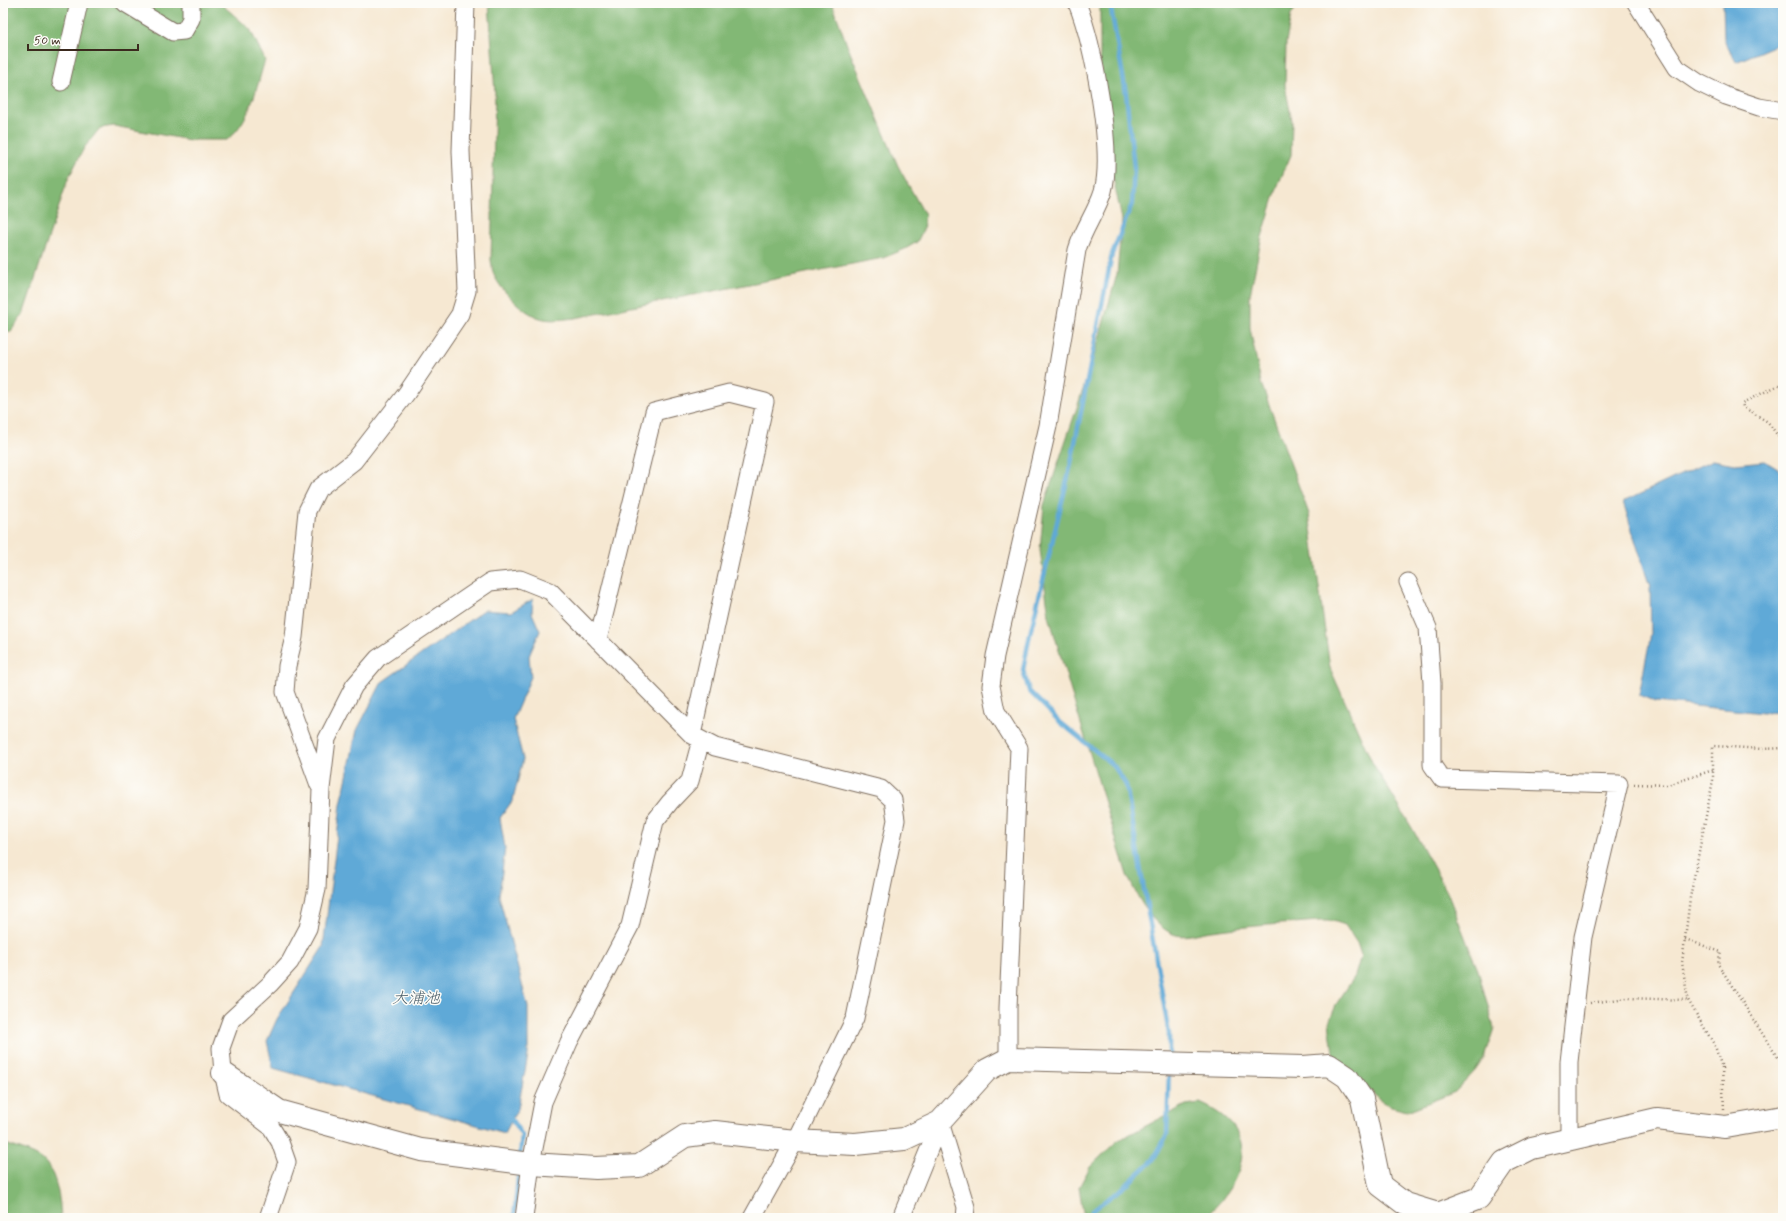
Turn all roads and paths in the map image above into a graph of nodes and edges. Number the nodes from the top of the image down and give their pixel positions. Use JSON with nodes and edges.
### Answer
{"nodes":[{"id":1,"x":79,"y":3,"type":"edge"},
{"id":2,"x":125,"y":3,"type":"edge"},
{"id":3,"x":191,"y":3,"type":"edge"},
{"id":4,"x":466,"y":3,"type":"edge"},
{"id":5,"x":1077,"y":3,"type":"edge"},
{"id":6,"x":1636,"y":3,"type":"edge"},
{"id":7,"x":61,"y":82,"type":"dead end"},
{"id":8,"x":1783,"y":111,"type":"edge"},
{"id":9,"x":1783,"y":383,"type":"edge"},
{"id":10,"x":1783,"y":443,"type":"edge"},
{"id":11,"x":1408,"y":582,"type":"dead end"},
{"id":12,"x":598,"y":640,"type":"junction"},
{"id":13,"x":696,"y":738,"type":"junction"},
{"id":14,"x":1783,"y":748,"type":"edge"},
{"id":15,"x":1713,"y":770,"type":"junction"},
{"id":16,"x":1619,"y":784,"type":"junction"},
{"id":17,"x":320,"y":789,"type":"junction"},
{"id":18,"x":1685,"y":939,"type":"junction"},
{"id":19,"x":1688,"y":1000,"type":"junction"},
{"id":20,"x":1576,"y":1005,"type":"junction"},
{"id":21,"x":1008,"y":1059,"type":"junction"},
{"id":22,"x":1783,"y":1066,"type":"edge"},
{"id":23,"x":223,"y":1073,"type":"junction"},
{"id":24,"x":1783,"y":1117,"type":"edge"},
{"id":25,"x":940,"y":1122,"type":"junction"},
{"id":26,"x":1725,"y":1127,"type":"junction"},
{"id":27,"x":1569,"y":1138,"type":"junction"},
{"id":28,"x":796,"y":1141,"type":"junction"},
{"id":29,"x":531,"y":1164,"type":"junction"},
{"id":30,"x":268,"y":1218,"type":"edge"},
{"id":31,"x":524,"y":1218,"type":"edge"},
{"id":32,"x":752,"y":1218,"type":"edge"},
{"id":33,"x":901,"y":1218,"type":"edge"},
{"id":34,"x":965,"y":1218,"type":"edge"}],
"edges":[{"from":1,"to":7,"type":"street"},
{"from":2,"to":3,"type":"street"},
{"from":4,"to":17,"type":"street"},
{"from":5,"to":21,"type":"street"},
{"from":6,"to":8,"type":"street"},
{"from":9,"to":10,"type":"path"},
{"from":11,"to":16,"type":"street"},
{"from":12,"to":13,"type":"street"},
{"from":12,"to":13,"type":"street"},
{"from":12,"to":17,"type":"street"},
{"from":13,"to":28,"type":"street"},
{"from":13,"to":29,"type":"street"},
{"from":14,"to":15,"type":"path"},
{"from":15,"to":16,"type":"path"},
{"from":15,"to":18,"type":"path"},
{"from":16,"to":20,"type":"street"},
{"from":17,"to":23,"type":"street"},
{"from":18,"to":19,"type":"path"},
{"from":18,"to":22,"type":"path"},
{"from":19,"to":20,"type":"path"},
{"from":19,"to":26,"type":"path"},
{"from":20,"to":27,"type":"street"},
{"from":21,"to":25,"type":"street"},
{"from":21,"to":27,"type":"street"},
{"from":23,"to":29,"type":"street"},
{"from":23,"to":30,"type":"street"},
{"from":24,"to":26,"type":"street"},
{"from":25,"to":28,"type":"street"},
{"from":25,"to":33,"type":"street"},
{"from":25,"to":34,"type":"street"},
{"from":26,"to":27,"type":"street"},
{"from":28,"to":29,"type":"street"},
{"from":28,"to":32,"type":"street"},
{"from":29,"to":31,"type":"street"}]}
